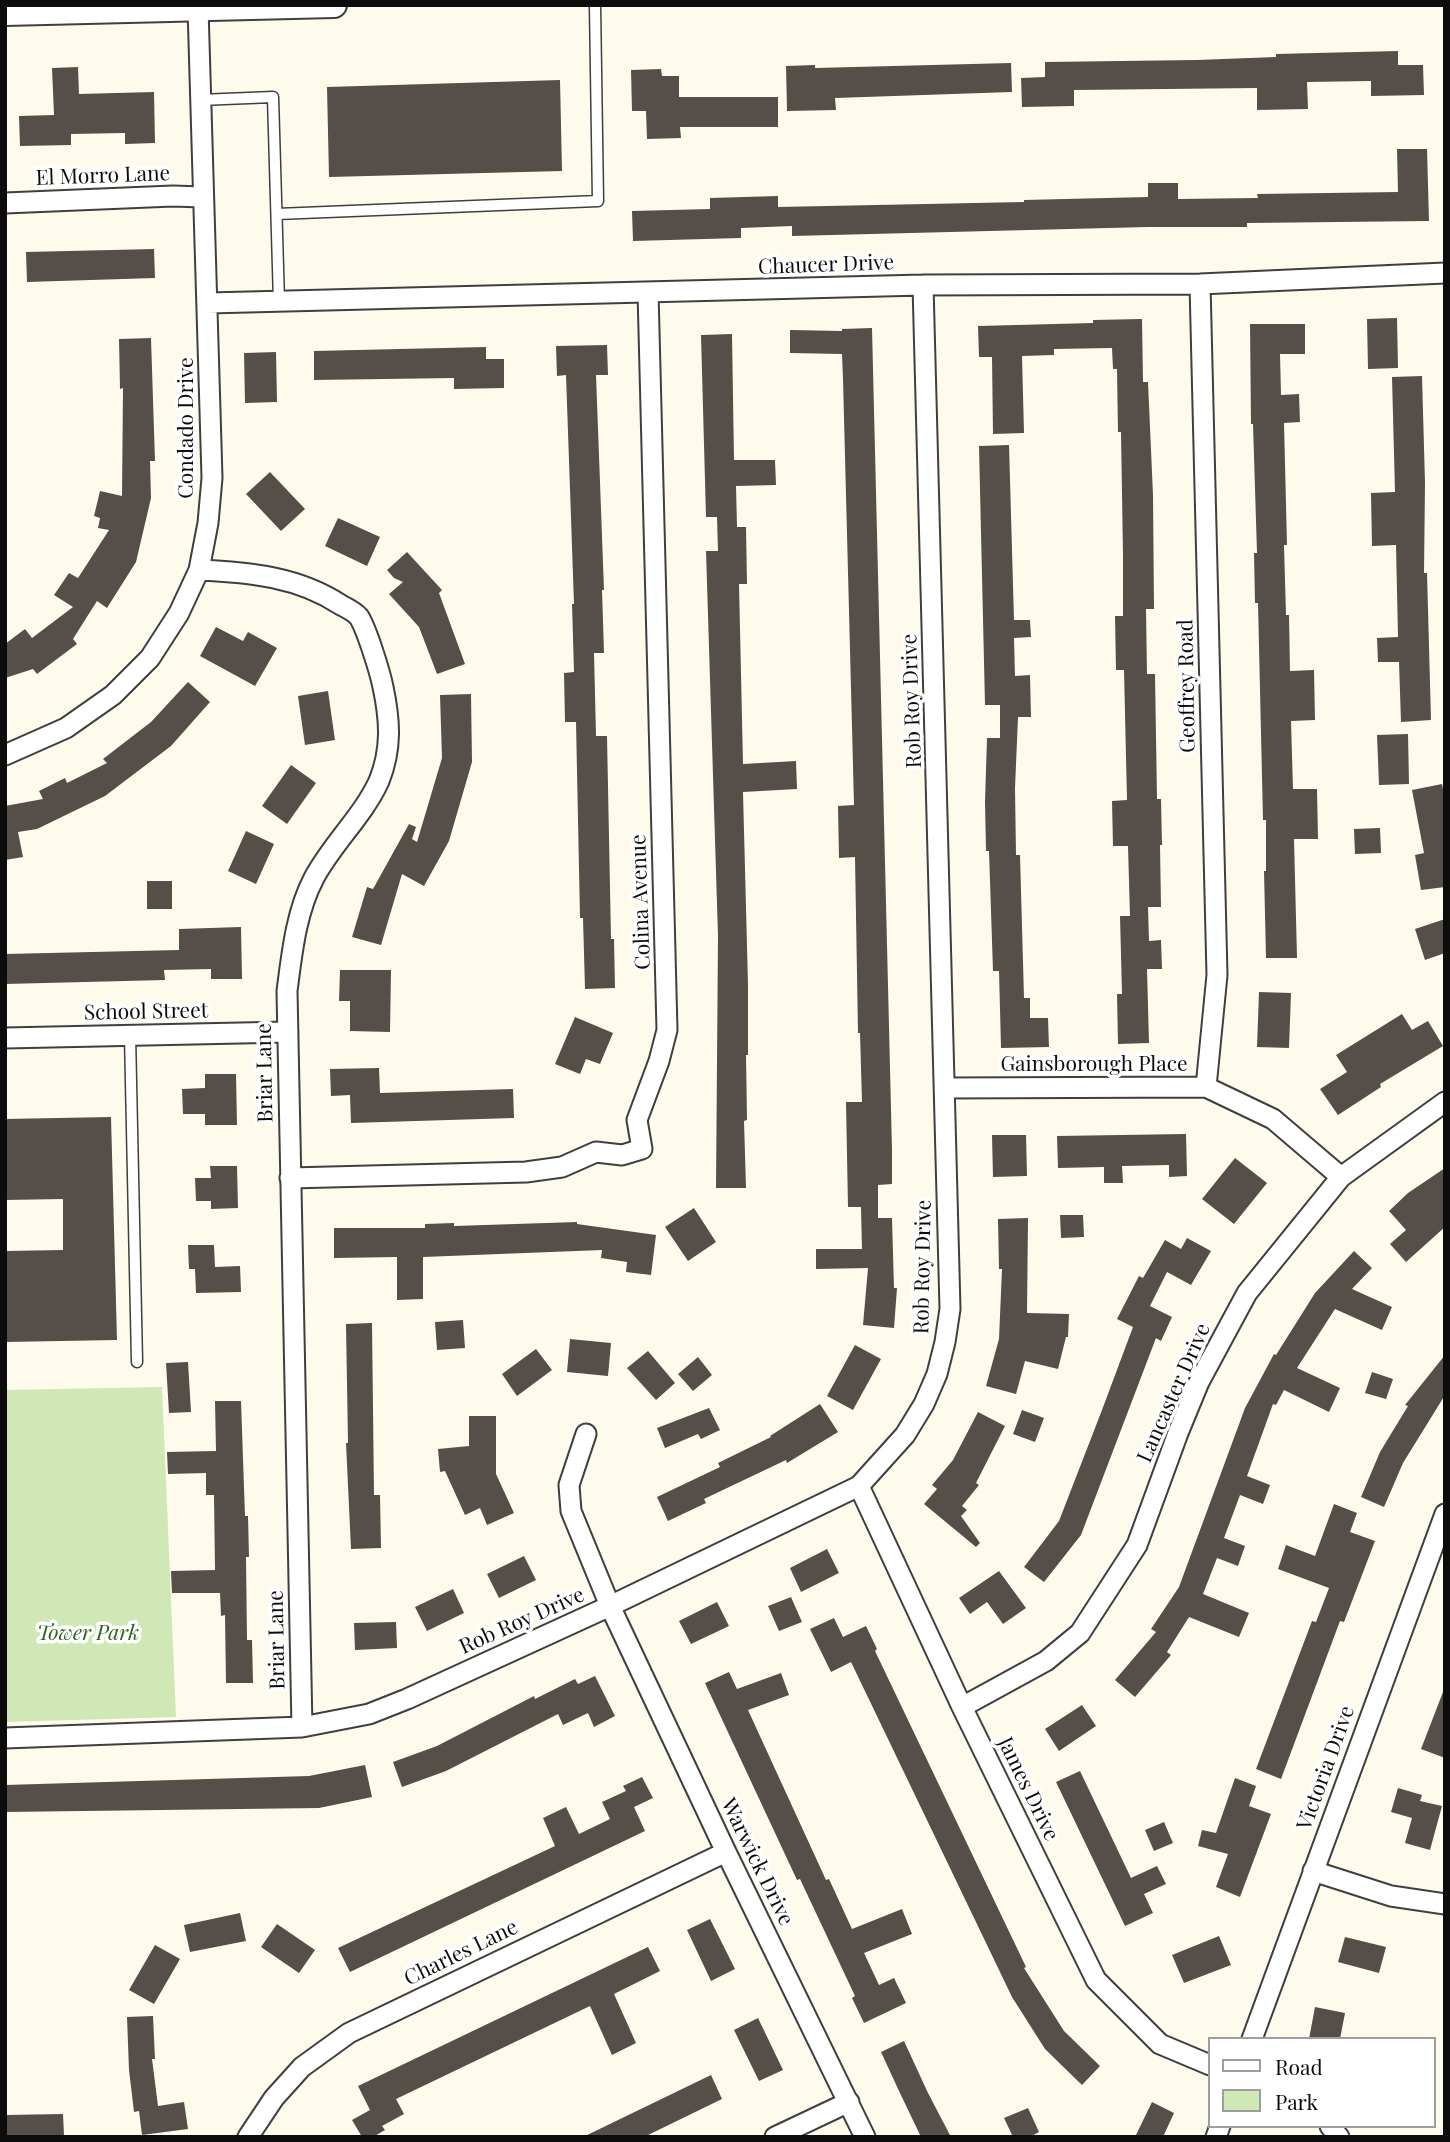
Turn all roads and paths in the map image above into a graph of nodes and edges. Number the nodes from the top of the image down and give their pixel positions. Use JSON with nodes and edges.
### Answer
{"nodes":[{"id":1,"x":334,"y":5,"type":"edge"},
{"id":2,"x":595,"y":5,"type":"edge"},
{"id":3,"x":198,"y":9,"type":"junction"},
{"id":4,"x":5,"y":13,"type":"edge"},
{"id":5,"x":200,"y":100,"type":"junction"},
{"id":6,"x":202,"y":197,"type":"junction"},
{"id":7,"x":5,"y":203,"type":"edge"},
{"id":8,"x":276,"y":214,"type":"junction"},
{"id":9,"x":1445,"y":273,"type":"edge"},
{"id":10,"x":1200,"y":284,"type":"junction"},
{"id":11,"x":923,"y":285,"type":"junction"},
{"id":12,"x":648,"y":292,"type":"junction"},
{"id":13,"x":279,"y":302,"type":"junction"},
{"id":14,"x":208,"y":303,"type":"junction"},
{"id":15,"x":199,"y":570,"type":"junction"},
{"id":16,"x":5,"y":755,"type":"edge"},
{"id":17,"x":288,"y":1032,"type":"junction"},
{"id":18,"x":130,"y":1035,"type":"junction"},
{"id":19,"x":5,"y":1038,"type":"edge"},
{"id":20,"x":1206,"y":1087,"type":"junction"},
{"id":21,"x":945,"y":1088,"type":"junction"},
{"id":22,"x":1445,"y":1102,"type":"edge"},
{"id":23,"x":1341,"y":1177,"type":"junction"},
{"id":24,"x":290,"y":1178,"type":"junction"},
{"id":25,"x":137,"y":1362,"type":"dead end"},
{"id":26,"x":586,"y":1434,"type":"dead end"},
{"id":27,"x":859,"y":1486,"type":"junction"},
{"id":28,"x":1445,"y":1514,"type":"edge"},
{"id":29,"x":610,"y":1606,"type":"junction"},
{"id":30,"x":962,"y":1707,"type":"junction"},
{"id":31,"x":302,"y":1727,"type":"junction"},
{"id":32,"x":5,"y":1738,"type":"edge"},
{"id":33,"x":726,"y":1852,"type":"junction"},
{"id":34,"x":1313,"y":1871,"type":"junction"},
{"id":35,"x":1445,"y":1905,"type":"edge"},
{"id":36,"x":1253,"y":2037,"type":"edge"},
{"id":37,"x":1208,"y":2064,"type":"edge"},
{"id":38,"x":849,"y":2102,"type":"junction"},
{"id":39,"x":248,"y":2137,"type":"edge"},
{"id":40,"x":775,"y":2137,"type":"edge"},
{"id":41,"x":865,"y":2137,"type":"edge"}],
"edges":[{"from":1,"to":3,"type":"street"},
{"from":2,"to":8,"type":"lane"},
{"from":3,"to":4,"type":"street"},
{"from":3,"to":5,"type":"street","name":"Condado Drive"},
{"from":5,"to":6,"type":"street","name":"Condado Drive"},
{"from":5,"to":8,"type":"lane"},
{"from":6,"to":7,"type":"street","name":"El Morro Lane"},
{"from":6,"to":14,"type":"street","name":"Condado Drive"},
{"from":8,"to":13,"type":"lane"},
{"from":9,"to":10,"type":"street","name":"Chaucer Drive"},
{"from":10,"to":11,"type":"street","name":"Chaucer Drive"},
{"from":10,"to":20,"type":"street","name":"Geoffrey Road"},
{"from":11,"to":12,"type":"street","name":"Chaucer Drive"},
{"from":11,"to":21,"type":"street","name":"Rob Roy Drive"},
{"from":12,"to":13,"type":"street","name":"Chaucer Drive"},
{"from":12,"to":24,"type":"street","name":"Colina Avenue"},
{"from":13,"to":14,"type":"street","name":"Chaucer Drive"},
{"from":14,"to":15,"type":"street","name":"Condado Drive"},
{"from":15,"to":16,"type":"street","name":"Condado Drive"},
{"from":15,"to":17,"type":"street","name":"Briar Lane"},
{"from":17,"to":18,"type":"street","name":"School Street"},
{"from":17,"to":24,"type":"street","name":"Briar Lane"},
{"from":18,"to":19,"type":"street","name":"School Street"},
{"from":18,"to":25,"type":"lane"},
{"from":20,"to":21,"type":"street","name":"Gainsborough Place"},
{"from":20,"to":23,"type":"street","name":"Gainsborough Place"},
{"from":21,"to":27,"type":"street","name":"Rob Roy Drive"},
{"from":22,"to":23,"type":"street","name":"Lancaster Drive"},
{"from":23,"to":30,"type":"street","name":"Lancaster Drive"},
{"from":24,"to":31,"type":"street","name":"Briar Lane"},
{"from":26,"to":29,"type":"street","name":"Warwick Drive"},
{"from":27,"to":29,"type":"street","name":"Rob Roy Drive"},
{"from":27,"to":30,"type":"street","name":"James Drive"},
{"from":28,"to":34,"type":"street","name":"Victoria Drive"},
{"from":29,"to":31,"type":"street","name":"Rob Roy Drive"},
{"from":29,"to":33,"type":"street","name":"Warwick Drive"},
{"from":30,"to":37,"type":"street","name":"James Drive"},
{"from":31,"to":32,"type":"street","name":"Rob Roy Drive"},
{"from":33,"to":38,"type":"street","name":"Warwick Drive"},
{"from":33,"to":39,"type":"street","name":"Charles Lane"},
{"from":34,"to":35,"type":"street"},
{"from":34,"to":36,"type":"street","name":"Victoria Drive"},
{"from":38,"to":40,"type":"street"},
{"from":38,"to":41,"type":"street","name":"Warwick Drive"}]}
